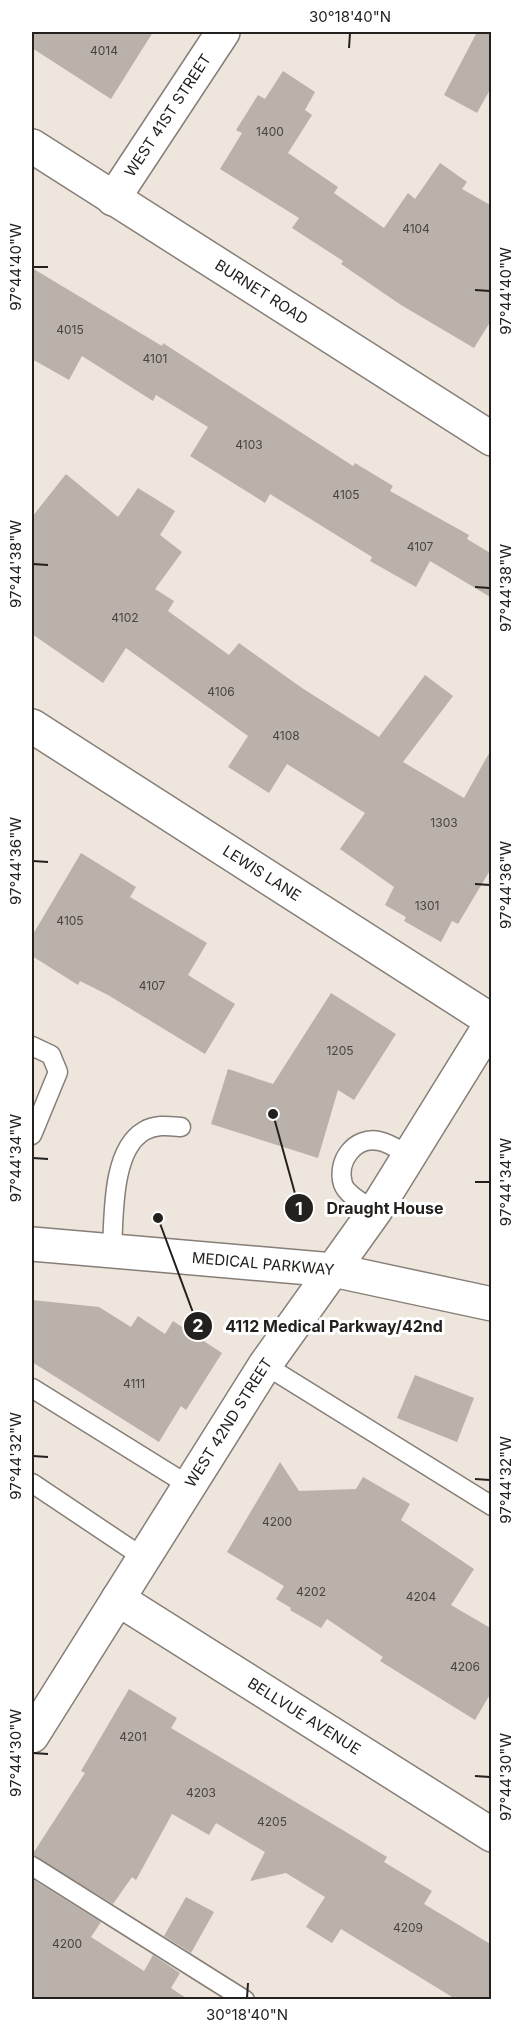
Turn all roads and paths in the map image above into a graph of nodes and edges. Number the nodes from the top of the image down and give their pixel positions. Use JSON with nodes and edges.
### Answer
{"nodes":[{"id":1,"x":222,"y":32,"type":"edge"},
{"id":2,"x":32,"y":146,"type":"edge"},
{"id":3,"x":113,"y":199,"type":"junction"},
{"id":4,"x":492,"y":439,"type":"edge"},
{"id":5,"x":32,"y":726,"type":"edge"},
{"id":6,"x":492,"y":1022,"type":"edge"},
{"id":7,"x":32,"y":1046,"type":"edge"},
{"id":8,"x":181,"y":1126,"type":"dead end"},
{"id":9,"x":32,"y":1135,"type":"edge"},
{"id":10,"x":408,"y":1156,"type":"junction"},
{"id":11,"x":375,"y":1210,"type":"junction"},
{"id":12,"x":32,"y":1244,"type":"edge"},
{"id":13,"x":112,"y":1250,"type":"junction"},
{"id":14,"x":333,"y":1270,"type":"junction"},
{"id":15,"x":492,"y":1304,"type":"edge"},
{"id":16,"x":265,"y":1365,"type":"junction"},
{"id":17,"x":32,"y":1388,"type":"edge"},
{"id":18,"x":32,"y":1483,"type":"edge"},
{"id":19,"x":188,"y":1485,"type":"junction"},
{"id":20,"x":492,"y":1506,"type":"edge"},
{"id":21,"x":144,"y":1558,"type":"junction"},
{"id":22,"x":118,"y":1599,"type":"junction"},
{"id":23,"x":32,"y":1736,"type":"edge"},
{"id":24,"x":492,"y":1834,"type":"edge"},
{"id":25,"x":32,"y":1866,"type":"edge"},
{"id":26,"x":245,"y":2000,"type":"edge"}],
"edges":[{"from":1,"to":3,"type":"street","name":"WEST 41ST STREET"},
{"from":2,"to":3,"type":"street","name":"BURNET ROAD"},
{"from":3,"to":4,"type":"street","name":"BURNET ROAD"},
{"from":5,"to":6,"type":"street","name":"LEWIS LANE"},
{"from":6,"to":10,"type":"street","name":"WEST 42ND STREET"},
{"from":7,"to":9,"type":"lane"},
{"from":8,"to":13,"type":"lane"},
{"from":10,"to":11,"type":"street","name":"WEST 42ND STREET"},
{"from":10,"to":11,"type":"lane"},
{"from":11,"to":14,"type":"street","name":"WEST 42ND STREET"},
{"from":12,"to":13,"type":"street","name":"MEDICAL PARKWAY"},
{"from":13,"to":14,"type":"street","name":"MEDICAL PARKWAY"},
{"from":14,"to":15,"type":"street","name":"MEDICAL PARKWAY"},
{"from":14,"to":16,"type":"street","name":"WEST 42ND STREET"},
{"from":16,"to":19,"type":"street","name":"WEST 42ND STREET"},
{"from":16,"to":20,"type":"lane"},
{"from":17,"to":19,"type":"lane"},
{"from":18,"to":21,"type":"lane"},
{"from":19,"to":21,"type":"street","name":"WEST 42ND STREET"},
{"from":21,"to":22,"type":"street","name":"WEST 42ND STREET"},
{"from":22,"to":23,"type":"street","name":"WEST 42ND STREET"},
{"from":22,"to":24,"type":"street","name":"BELLVUE AVENUE"},
{"from":25,"to":26,"type":"lane"}]}
